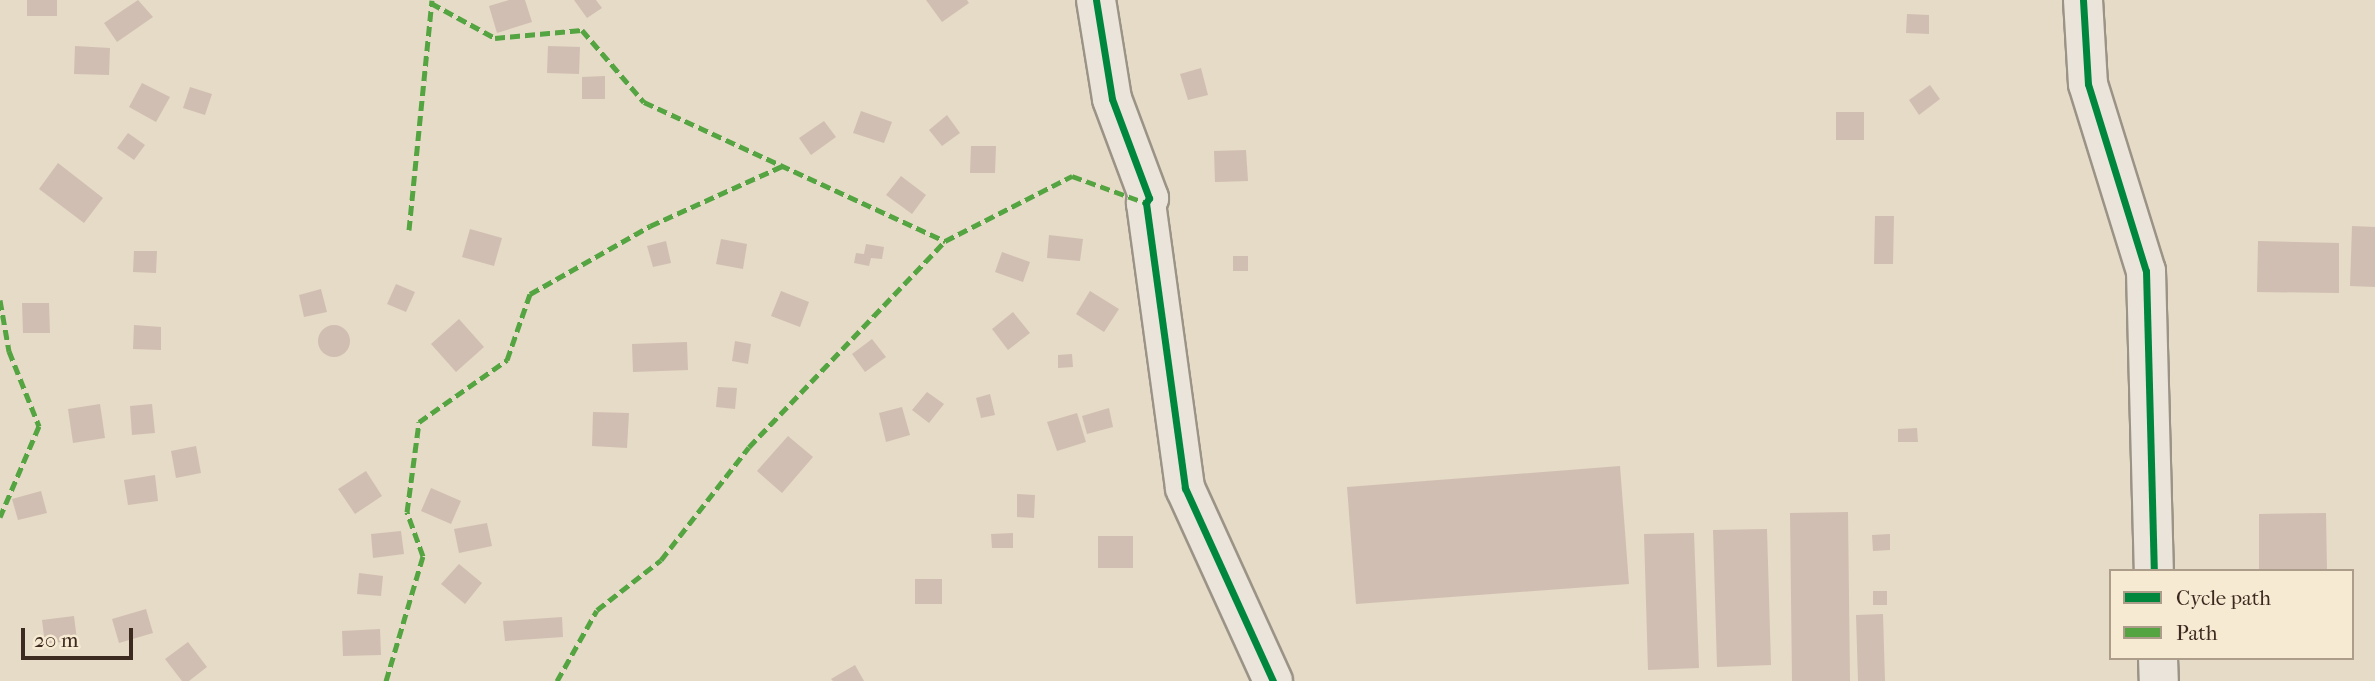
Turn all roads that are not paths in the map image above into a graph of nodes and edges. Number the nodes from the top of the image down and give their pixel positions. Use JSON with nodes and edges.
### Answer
{"nodes":[{"id":1,"x":1096,"y":0,"type":"edge"},
{"id":2,"x":2083,"y":0,"type":"edge"},
{"id":3,"x":2154,"y":569,"type":"edge"},
{"id":4,"x":2158,"y":660,"type":"edge"},
{"id":5,"x":1273,"y":681,"type":"edge"},
{"id":6,"x":2159,"y":681,"type":"edge"}],
"edges":[{"from":1,"to":5,"type":"street"},
{"from":2,"to":3,"type":"street"},
{"from":4,"to":6,"type":"street"}]}
